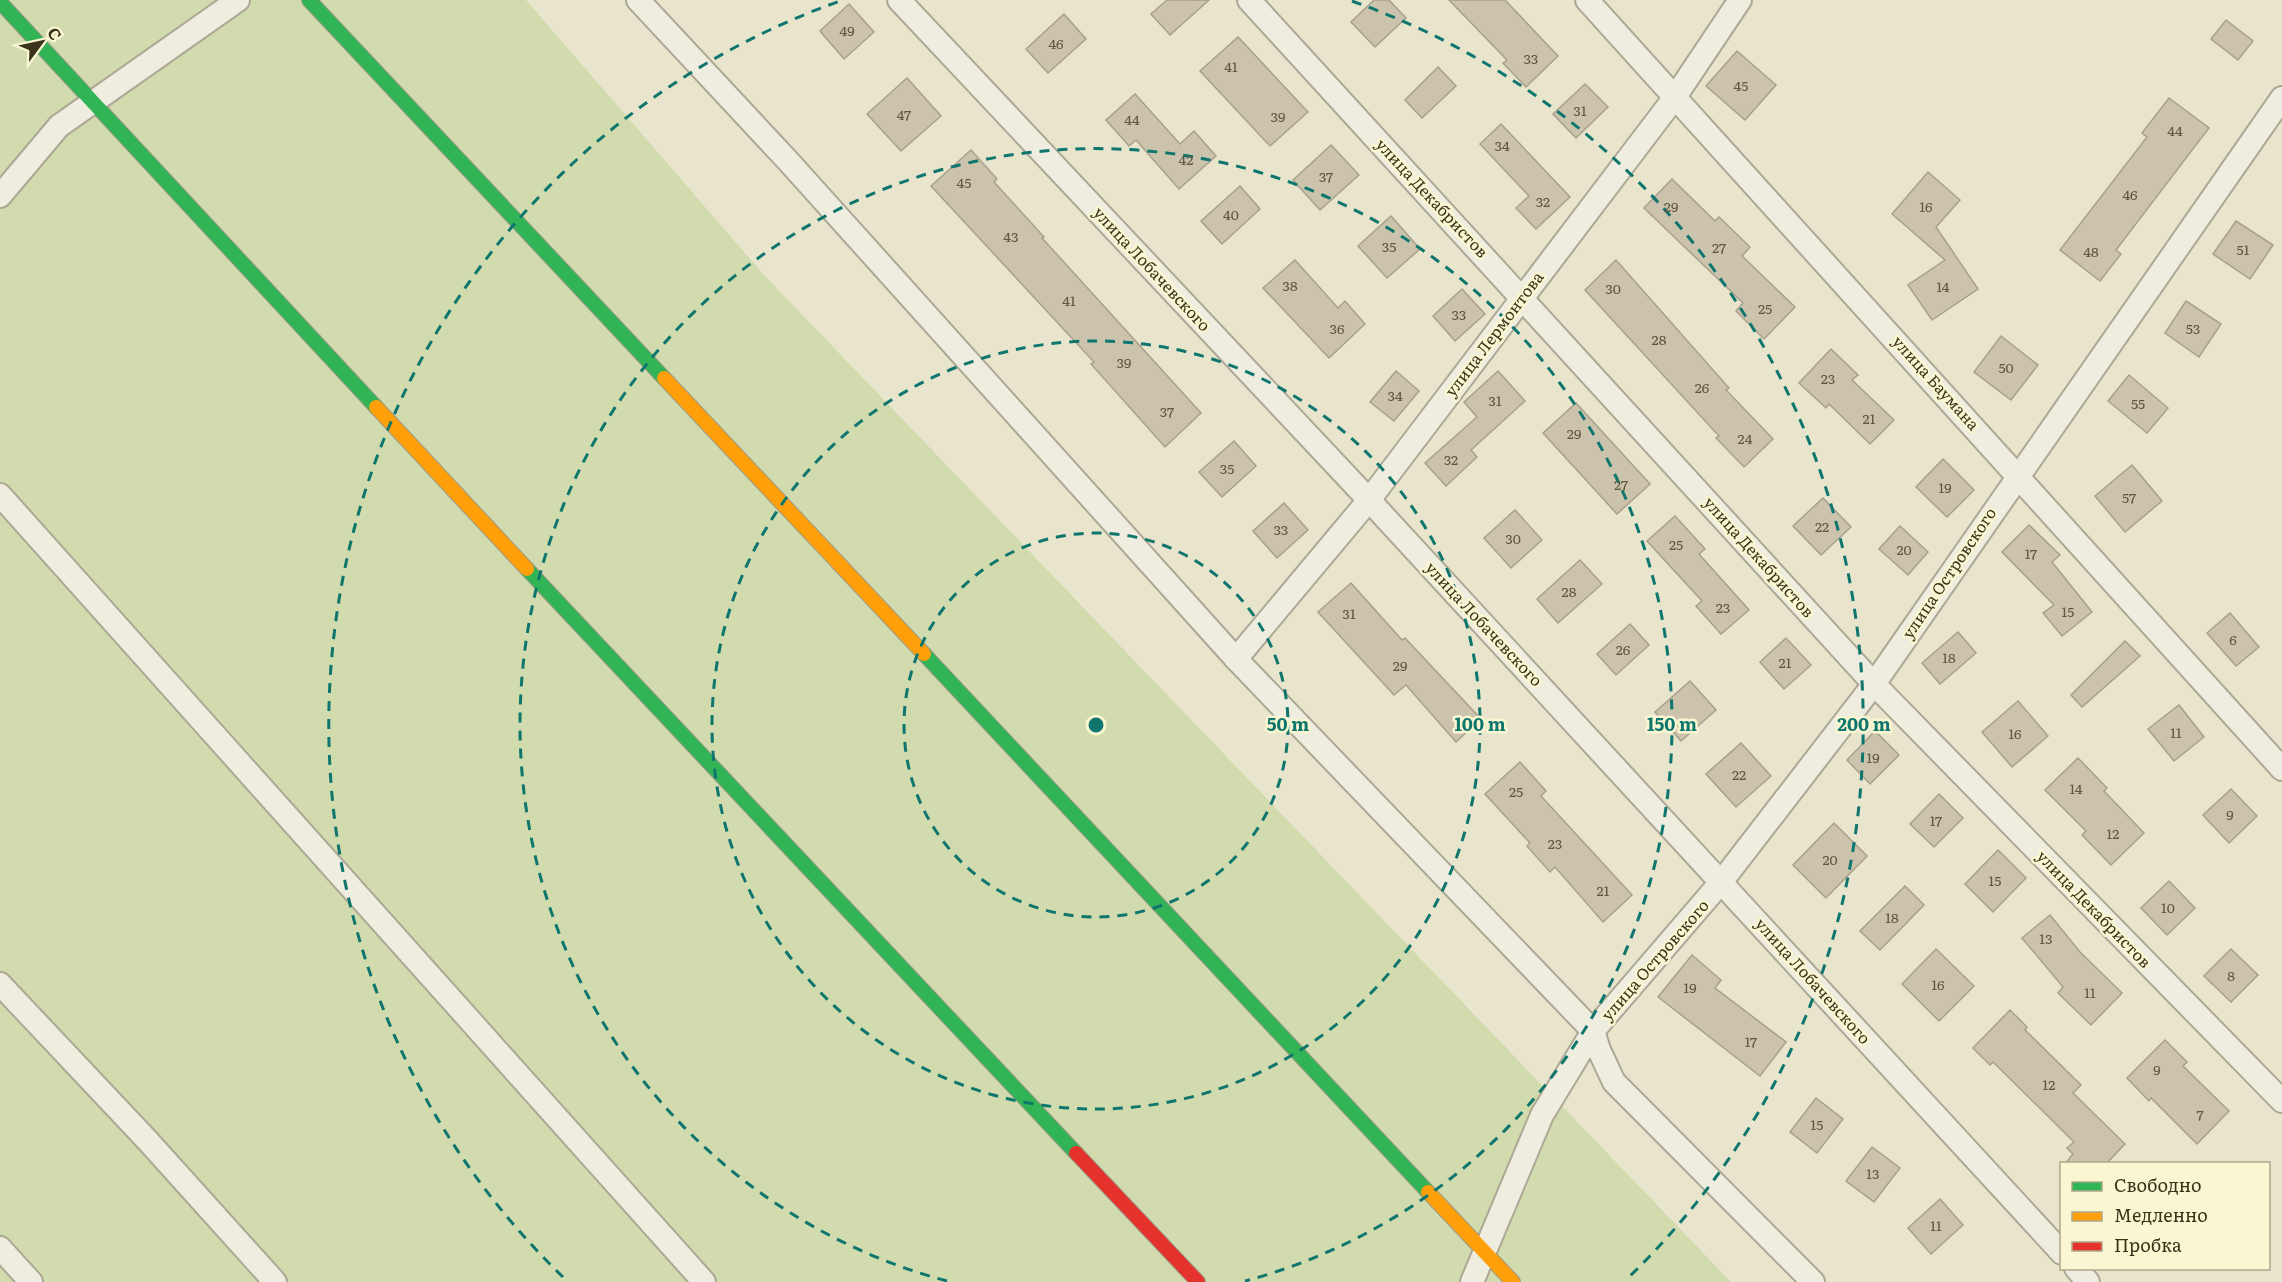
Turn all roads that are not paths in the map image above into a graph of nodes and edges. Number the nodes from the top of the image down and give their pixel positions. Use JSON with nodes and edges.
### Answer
{"nodes":[{"id":1,"x":238,"y":0,"type":"edge"},
{"id":2,"x":309,"y":0,"type":"edge"},
{"id":3,"x":638,"y":0,"type":"edge"},
{"id":4,"x":1250,"y":0,"type":"edge"},
{"id":5,"x":1587,"y":0,"type":"edge"},
{"id":6,"x":1740,"y":0,"type":"edge"},
{"id":7,"x":0,"y":2,"type":"edge"},
{"id":8,"x":913,"y":5,"type":"edge"},
{"id":9,"x":1675,"y":97,"type":"junction"},
{"id":10,"x":2282,"y":98,"type":"edge"},
{"id":11,"x":95,"y":101,"type":"junction"},
{"id":12,"x":0,"y":196,"type":"edge"},
{"id":13,"x":1523,"y":296,"type":"junction"},
{"id":14,"x":2018,"y":474,"type":"junction"},
{"id":15,"x":0,"y":495,"type":"edge"},
{"id":16,"x":1369,"y":500,"type":"junction"},
{"id":17,"x":1236,"y":659,"type":"junction"},
{"id":18,"x":1874,"y":684,"type":"junction"},
{"id":19,"x":2282,"y":769,"type":"edge"},
{"id":20,"x":1722,"y":881,"type":"junction"},
{"id":21,"x":0,"y":984,"type":"edge"},
{"id":22,"x":1593,"y":1031,"type":"junction"},
{"id":23,"x":2282,"y":1101,"type":"edge"},
{"id":24,"x":0,"y":1248,"type":"edge"},
{"id":25,"x":1485,"y":1251,"type":"junction"},
{"id":26,"x":2060,"y":1252,"type":"edge"},
{"id":27,"x":2077,"y":1270,"type":"edge"},
{"id":28,"x":31,"y":1282,"type":"edge"},
{"id":29,"x":275,"y":1282,"type":"edge"},
{"id":30,"x":704,"y":1282,"type":"edge"},
{"id":31,"x":1198,"y":1282,"type":"edge"},
{"id":32,"x":1472,"y":1282,"type":"edge"},
{"id":33,"x":1513,"y":1282,"type":"edge"},
{"id":34,"x":1813,"y":1282,"type":"edge"},
{"id":35,"x":2088,"y":1282,"type":"edge"}],
"edges":[{"from":1,"to":11,"type":"street"},
{"from":2,"to":25,"type":"street"},
{"from":3,"to":17,"type":"street"},
{"from":4,"to":13,"type":"street","name":"улица Декабристов"},
{"from":5,"to":9,"type":"street","name":"улица Баумана"},
{"from":6,"to":9,"type":"street","name":"улица Лермонтова"},
{"from":7,"to":11,"type":"street"},
{"from":8,"to":16,"type":"street","name":"улица Лобачевского"},
{"from":9,"to":13,"type":"street","name":"улица Лермонтова"},
{"from":9,"to":14,"type":"street","name":"улица Баумана"},
{"from":10,"to":14,"type":"street","name":"улица Островского"},
{"from":11,"to":12,"type":"street"},
{"from":11,"to":31,"type":"street"},
{"from":13,"to":16,"type":"street","name":"улица Лермонтова"},
{"from":13,"to":18,"type":"street","name":"улица Декабристов"},
{"from":14,"to":18,"type":"street","name":"улица Островского"},
{"from":14,"to":19,"type":"street","name":"улица Баумана"},
{"from":15,"to":30,"type":"street"},
{"from":16,"to":17,"type":"street","name":"улица Лермонтова"},
{"from":16,"to":20,"type":"street","name":"улица Лобачевского"},
{"from":17,"to":22,"type":"street"},
{"from":18,"to":20,"type":"street","name":"улица Островского"},
{"from":18,"to":23,"type":"street","name":"улица Декабристов"},
{"from":20,"to":22,"type":"street","name":"улица Островского"},
{"from":20,"to":26,"type":"street","name":"улица Лобачевского"},
{"from":21,"to":29,"type":"street"},
{"from":22,"to":25,"type":"street","name":"улица Островского"},
{"from":22,"to":34,"type":"street"},
{"from":24,"to":28,"type":"street"},
{"from":25,"to":32,"type":"street","name":"улица Островского"},
{"from":25,"to":33,"type":"street"},
{"from":27,"to":35,"type":"street"}]}
